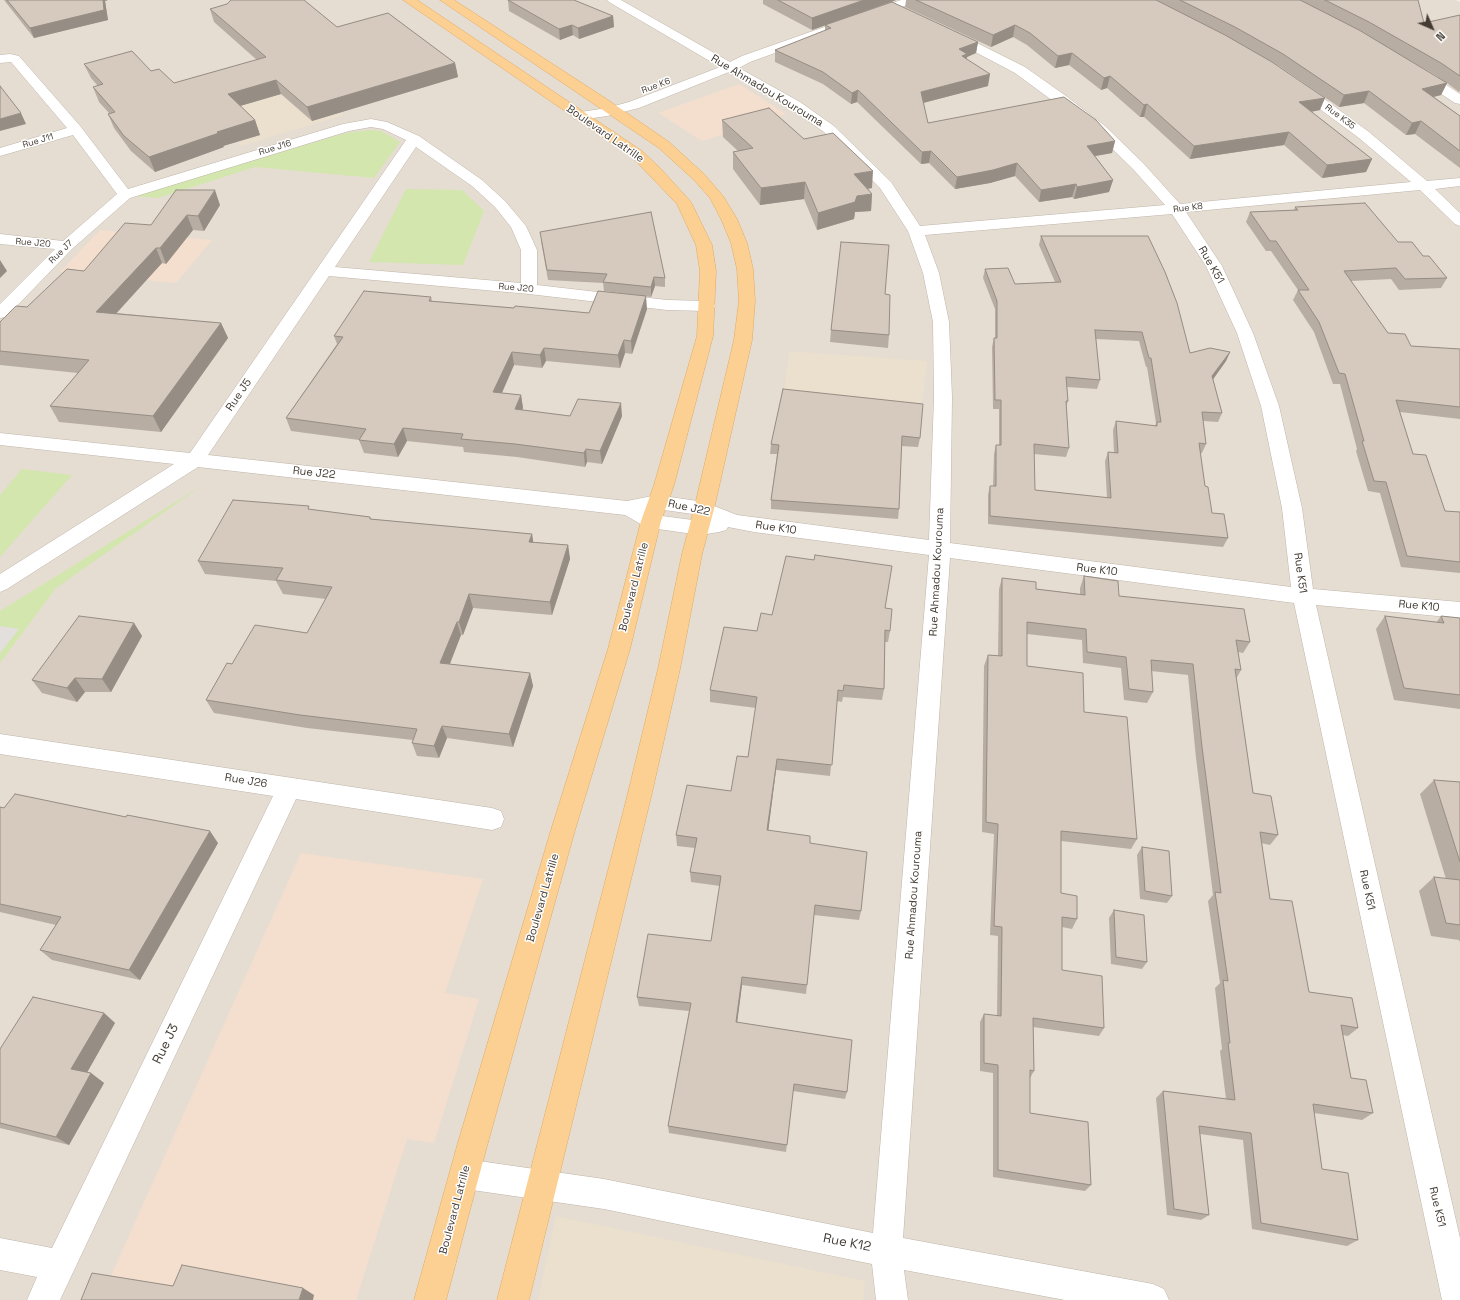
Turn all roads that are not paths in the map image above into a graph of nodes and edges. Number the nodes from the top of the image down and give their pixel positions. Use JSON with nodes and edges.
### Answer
{"nodes":[{"id":1,"x":409,"y":0,"type":"edge"},
{"id":2,"x":446,"y":0,"type":"edge"},
{"id":3,"x":613,"y":0,"type":"edge"},
{"id":4,"x":912,"y":0,"type":"edge"},
{"id":5,"x":891,"y":7,"type":"junction"},
{"id":6,"x":0,"y":59,"type":"edge"},
{"id":7,"x":733,"y":63,"type":"junction"},
{"id":8,"x":1410,"y":68,"type":"edge"},
{"id":9,"x":1286,"y":78,"type":"edge"},
{"id":10,"x":1460,"y":100,"type":"edge"},
{"id":11,"x":609,"y":107,"type":"junction"},
{"id":12,"x":572,"y":111,"type":"junction"},
{"id":13,"x":76,"y":130,"type":"junction"},
{"id":14,"x":414,"y":139,"type":"junction"},
{"id":15,"x":0,"y":152,"type":"edge"},
{"id":16,"x":1460,"y":182,"type":"edge"},
{"id":17,"x":1424,"y":186,"type":"junction"},
{"id":18,"x":125,"y":194,"type":"junction"},
{"id":19,"x":1176,"y":209,"type":"junction"},
{"id":20,"x":1460,"y":221,"type":"edge"},
{"id":21,"x":916,"y":232,"type":"junction"},
{"id":22,"x":0,"y":239,"type":"edge"},
{"id":23,"x":67,"y":246,"type":"junction"},
{"id":24,"x":325,"y":271,"type":"junction"},
{"id":25,"x":529,"y":289,"type":"junction"},
{"id":26,"x":707,"y":306,"type":"junction"},
{"id":27,"x":0,"y":313,"type":"edge"},
{"id":28,"x":0,"y":439,"type":"edge"},
{"id":29,"x":195,"y":460,"type":"junction"},
{"id":30,"x":657,"y":502,"type":"junction"},
{"id":31,"x":627,"y":508,"type":"junction"},
{"id":32,"x":702,"y":519,"type":"junction"},
{"id":33,"x":651,"y":521,"type":"junction"},
{"id":34,"x":734,"y":522,"type":"joint"},
{"id":35,"x":940,"y":550,"type":"junction"},
{"id":36,"x":0,"y":584,"type":"edge"},
{"id":37,"x":1303,"y":596,"type":"junction"},
{"id":38,"x":1460,"y":610,"type":"edge"},
{"id":39,"x":0,"y":744,"type":"edge"},
{"id":40,"x":288,"y":788,"type":"junction"},
{"id":41,"x":492,"y":819,"type":"dead end"},
{"id":42,"x":465,"y":1174,"type":"junction"},
{"id":43,"x":542,"y":1185,"type":"junction"},
{"id":44,"x":886,"y":1251,"type":"junction"},
{"id":45,"x":0,"y":1254,"type":"edge"},
{"id":46,"x":60,"y":1265,"type":"junction"},
{"id":47,"x":43,"y":1300,"type":"edge"},
{"id":48,"x":430,"y":1300,"type":"edge"},
{"id":49,"x":513,"y":1300,"type":"edge"},
{"id":50,"x":892,"y":1300,"type":"edge"},
{"id":51,"x":1153,"y":1300,"type":"edge"},
{"id":52,"x":1458,"y":1300,"type":"edge"}],
"edges":[{"from":1,"to":12,"type":"main road","name":"Boulevard Latrille"},
{"from":2,"to":11,"type":"main road"},
{"from":3,"to":7,"type":"street","name":"Rue Ahmadou Kourouma"},
{"from":4,"to":5,"type":"street","name":"Rue K6"},
{"from":5,"to":7,"type":"street","name":"Rue K6"},
{"from":5,"to":19,"type":"street","name":"Rue K51"},
{"from":6,"to":13,"type":"street"},
{"from":7,"to":11,"type":"street","name":"Rue K6"},
{"from":7,"to":21,"type":"street","name":"Rue Ahmadou Kourouma"},
{"from":8,"to":10,"type":"street"},
{"from":9,"to":17,"type":"street","name":"Rue K35"},
{"from":11,"to":12,"type":"street","name":"Rue K6"},
{"from":11,"to":32,"type":"main road"},
{"from":12,"to":26,"type":"main road","name":"Boulevard Latrille"},
{"from":13,"to":15,"type":"street","name":"Rue J11"},
{"from":13,"to":18,"type":"street"},
{"from":14,"to":18,"type":"street","name":"Rue J16"},
{"from":14,"to":24,"type":"street","name":"Rue J5"},
{"from":14,"to":25,"type":"street","name":"Rue J16"},
{"from":16,"to":17,"type":"street","name":"Rue K8"},
{"from":17,"to":19,"type":"street","name":"Rue K8"},
{"from":17,"to":20,"type":"street","name":"Rue K35"},
{"from":18,"to":23,"type":"street","name":"Rue J7"},
{"from":19,"to":21,"type":"street","name":"Rue K8"},
{"from":19,"to":37,"type":"street","name":"Rue K51"},
{"from":21,"to":35,"type":"street","name":"Rue Ahmadou Kourouma"},
{"from":22,"to":23,"type":"street","name":"Rue J20"},
{"from":23,"to":27,"type":"street","name":"Rue J7"},
{"from":24,"to":25,"type":"street","name":"Rue J20"},
{"from":24,"to":29,"type":"street","name":"Rue J5"},
{"from":25,"to":26,"type":"street","name":"Rue J20"},
{"from":26,"to":30,"type":"main road","name":"Boulevard Latrille"},
{"from":28,"to":29,"type":"street","name":"Rue J22"},
{"from":29,"to":31,"type":"street","name":"Rue J22"},
{"from":29,"to":36,"type":"street","name":"Rue J5"},
{"from":30,"to":31,"type":"street","name":"Rue J22"},
{"from":30,"to":32,"type":"street","name":"Rue J22"},
{"from":30,"to":33,"type":"main road","name":"Boulevard Latrille"},
{"from":31,"to":33,"type":"street","name":"Rue J22"},
{"from":32,"to":33,"type":"street","name":"Rue J22"},
{"from":32,"to":34,"type":"street","name":"Rue J22"},
{"from":32,"to":43,"type":"main road"},
{"from":33,"to":42,"type":"main road","name":"Boulevard Latrille"},
{"from":34,"to":35,"type":"street","name":"Rue K10"},
{"from":35,"to":37,"type":"street","name":"Rue K10"},
{"from":35,"to":44,"type":"street","name":"Rue Ahmadou Kourouma"},
{"from":37,"to":38,"type":"street","name":"Rue K10"},
{"from":37,"to":52,"type":"street","name":"Rue K51"},
{"from":39,"to":40,"type":"street","name":"Rue J26"},
{"from":40,"to":41,"type":"street","name":"Rue J26"},
{"from":40,"to":46,"type":"street","name":"Rue J3"},
{"from":42,"to":43,"type":"street","name":"Rue K12"},
{"from":42,"to":48,"type":"main road","name":"Boulevard Latrille"},
{"from":43,"to":44,"type":"street","name":"Rue K12"},
{"from":43,"to":49,"type":"main road"},
{"from":44,"to":50,"type":"street","name":"Rue Ahmadou Kourouma"},
{"from":44,"to":51,"type":"street","name":"Rue K12"},
{"from":45,"to":46,"type":"street"},
{"from":46,"to":47,"type":"street","name":"Rue J3"}]}
